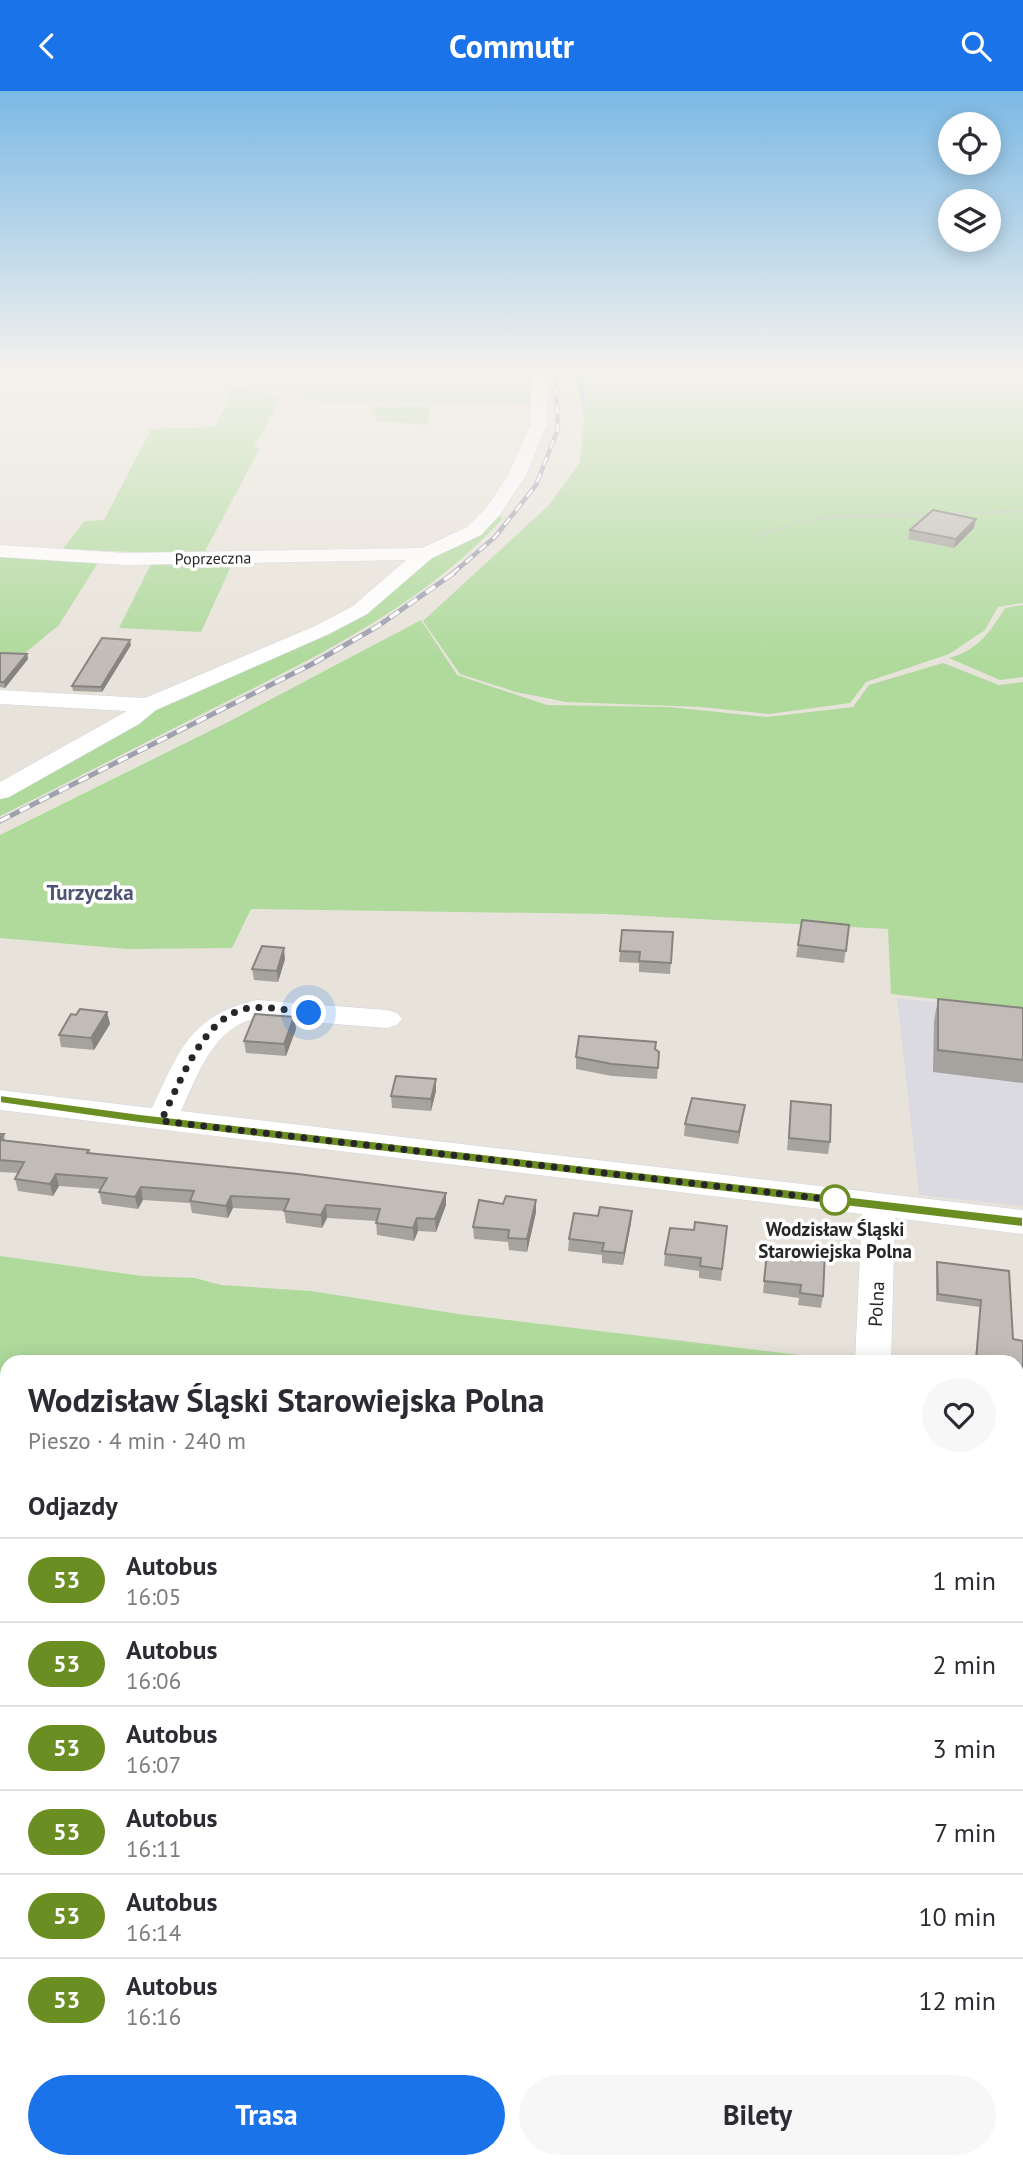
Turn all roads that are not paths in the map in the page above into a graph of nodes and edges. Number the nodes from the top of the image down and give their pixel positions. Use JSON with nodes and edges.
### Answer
{"nodes":[{"id":1,"x":521,"y":466,"type":"edge"},
{"id":2,"x":0,"y":551,"type":"edge"},
{"id":3,"x":425,"y":554,"type":"junction"},
{"id":4,"x":0,"y":697,"type":"edge"},
{"id":5,"x":148,"y":705,"type":"junction"},
{"id":6,"x":0,"y":792,"type":"edge"},
{"id":7,"x":387,"y":1019,"type":"dead end"},
{"id":8,"x":0,"y":1100,"type":"edge"},
{"id":9,"x":161,"y":1121,"type":"junction"},
{"id":10,"x":879,"y":1205,"type":"junction"},
{"id":11,"x":1023,"y":1222,"type":"edge"},
{"id":12,"x":873,"y":1355,"type":"edge"}],
"edges":[{"from":1,"to":3,"type":"street","name":"Poprzeczna"},
{"from":2,"to":3,"type":"street","name":"Poprzeczna"},
{"from":3,"to":5,"type":"street","name":"Poprzeczna"},
{"from":4,"to":5,"type":"street","name":"Poprzeczna"},
{"from":5,"to":6,"type":"street","name":"Poprzeczna"},
{"from":7,"to":9,"type":"street"},
{"from":8,"to":9,"type":"street"},
{"from":9,"to":10,"type":"street"},
{"from":10,"to":11,"type":"street"},
{"from":10,"to":12,"type":"street","name":"Polna"}]}
